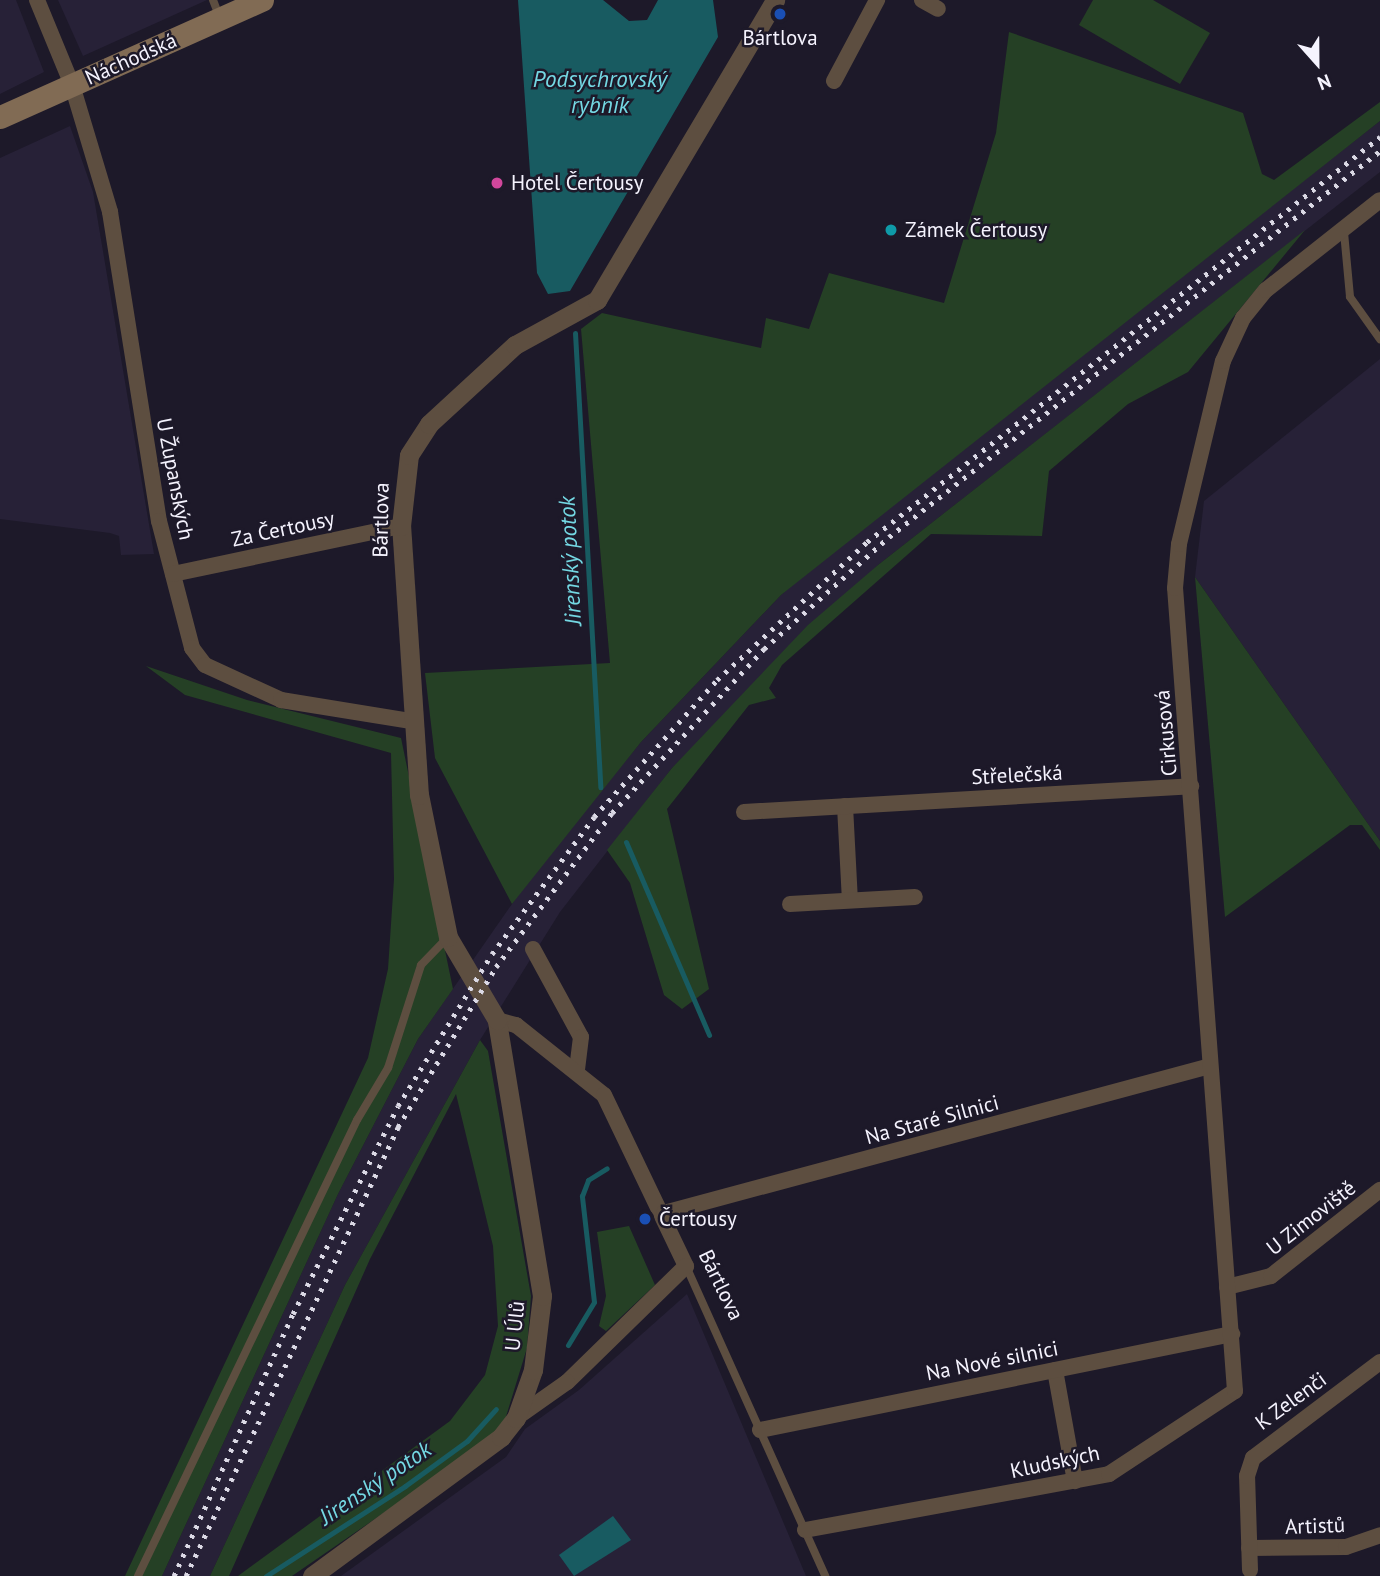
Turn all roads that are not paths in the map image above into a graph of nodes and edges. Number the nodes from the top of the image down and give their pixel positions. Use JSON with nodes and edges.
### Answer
{"nodes":[{"id":1,"x":37,"y":0,"type":"edge"},
{"id":2,"x":262,"y":0,"type":"edge"},
{"id":3,"x":775,"y":0,"type":"edge"},
{"id":4,"x":877,"y":0,"type":"edge"},
{"id":5,"x":922,"y":0,"type":"edge"},
{"id":6,"x":217,"y":9,"type":"edge"},
{"id":7,"x":938,"y":9,"type":"dead end"},
{"id":8,"x":834,"y":81,"type":"dead end"},
{"id":9,"x":72,"y":85,"type":"junction"},
{"id":10,"x":0,"y":117,"type":"edge"},
{"id":11,"x":1380,"y":201,"type":"edge"},
{"id":12,"x":1344,"y":232,"type":"junction"},
{"id":13,"x":1380,"y":339,"type":"edge"},
{"id":14,"x":401,"y":526,"type":"junction"},
{"id":15,"x":173,"y":574,"type":"junction"},
{"id":16,"x":411,"y":721,"type":"junction"},
{"id":17,"x":1191,"y":786,"type":"junction"},
{"id":18,"x":845,"y":806,"type":"junction"},
{"id":19,"x":744,"y":813,"type":"dead end"},
{"id":20,"x":915,"y":897,"type":"dead end"},
{"id":21,"x":850,"y":900,"type":"junction"},
{"id":22,"x":790,"y":904,"type":"dead end"},
{"id":23,"x":448,"y":937,"type":"junction"},
{"id":24,"x":533,"y":949,"type":"dead end"},
{"id":25,"x":495,"y":1016,"type":"junction"},
{"id":26,"x":1210,"y":1066,"type":"junction"},
{"id":27,"x":578,"y":1071,"type":"junction"},
{"id":28,"x":1380,"y":1190,"type":"edge"},
{"id":29,"x":664,"y":1213,"type":"junction"},
{"id":30,"x":687,"y":1266,"type":"junction"},
{"id":31,"x":1227,"y":1287,"type":"junction"},
{"id":32,"x":1232,"y":1334,"type":"junction"},
{"id":33,"x":1380,"y":1362,"type":"edge"},
{"id":34,"x":1055,"y":1370,"type":"junction"},
{"id":35,"x":516,"y":1418,"type":"junction"},
{"id":36,"x":760,"y":1430,"type":"junction"},
{"id":37,"x":1075,"y":1481,"type":"junction"},
{"id":38,"x":805,"y":1530,"type":"junction"},
{"id":39,"x":1380,"y":1535,"type":"edge"},
{"id":40,"x":1250,"y":1548,"type":"junction"},
{"id":41,"x":1250,"y":1570,"type":"dead end"},
{"id":42,"x":138,"y":1576,"type":"edge"},
{"id":43,"x":312,"y":1576,"type":"edge"},
{"id":44,"x":825,"y":1576,"type":"edge"}],
"edges":[{"from":1,"to":9,"type":"street","name":"U Županských"},
{"from":2,"to":6,"type":"main road","name":"Náchodská"},
{"from":3,"to":14,"type":"street","name":"Bártlova"},
{"from":4,"to":8,"type":"street"},
{"from":5,"to":7,"type":"street"},
{"from":6,"to":9,"type":"main road","name":"Náchodská"},
{"from":9,"to":10,"type":"main road","name":"Náchodská"},
{"from":9,"to":15,"type":"street","name":"U Županských"},
{"from":11,"to":12,"type":"street","name":"Cirkusová"},
{"from":12,"to":13,"type":"lane"},
{"from":12,"to":17,"type":"street","name":"Cirkusová"},
{"from":14,"to":15,"type":"street","name":"Za Čertousy"},
{"from":14,"to":16,"type":"street","name":"Bártlova"},
{"from":15,"to":16,"type":"street","name":"U Županských"},
{"from":16,"to":23,"type":"street","name":"Bártlova"},
{"from":17,"to":18,"type":"street","name":"Střelečská"},
{"from":17,"to":26,"type":"street","name":"Cirkusová"},
{"from":18,"to":19,"type":"street","name":"Střelečská"},
{"from":18,"to":21,"type":"street"},
{"from":20,"to":21,"type":"street"},
{"from":21,"to":22,"type":"street"},
{"from":23,"to":25,"type":"street","name":"Bártlova"},
{"from":23,"to":42,"type":"lane"},
{"from":24,"to":27,"type":"street"},
{"from":25,"to":27,"type":"street","name":"Bártlova"},
{"from":25,"to":35,"type":"street","name":"U Úlů"},
{"from":26,"to":29,"type":"street","name":"Na Staré Silnici"},
{"from":26,"to":31,"type":"street","name":"Cirkusová"},
{"from":27,"to":29,"type":"street","name":"Bártlova"},
{"from":28,"to":31,"type":"street","name":"U Zimoviště"},
{"from":29,"to":30,"type":"street","name":"Bártlova"},
{"from":30,"to":35,"type":"street"},
{"from":30,"to":36,"type":"lane","name":"Bártlova"},
{"from":31,"to":32,"type":"street","name":"Cirkusová"},
{"from":32,"to":34,"type":"street","name":"Na Nové silnici"},
{"from":32,"to":37,"type":"street","name":"Kludských"},
{"from":33,"to":40,"type":"street","name":"K Zelenči"},
{"from":34,"to":36,"type":"street","name":"Na Nové silnici"},
{"from":34,"to":37,"type":"street"},
{"from":35,"to":43,"type":"street"},
{"from":36,"to":38,"type":"lane","name":"Bártlova"},
{"from":37,"to":38,"type":"street","name":"Kludských"},
{"from":38,"to":44,"type":"lane","name":"Bártlova"},
{"from":39,"to":40,"type":"street","name":"Artistů"},
{"from":40,"to":41,"type":"street","name":"K Zelenči"}]}
